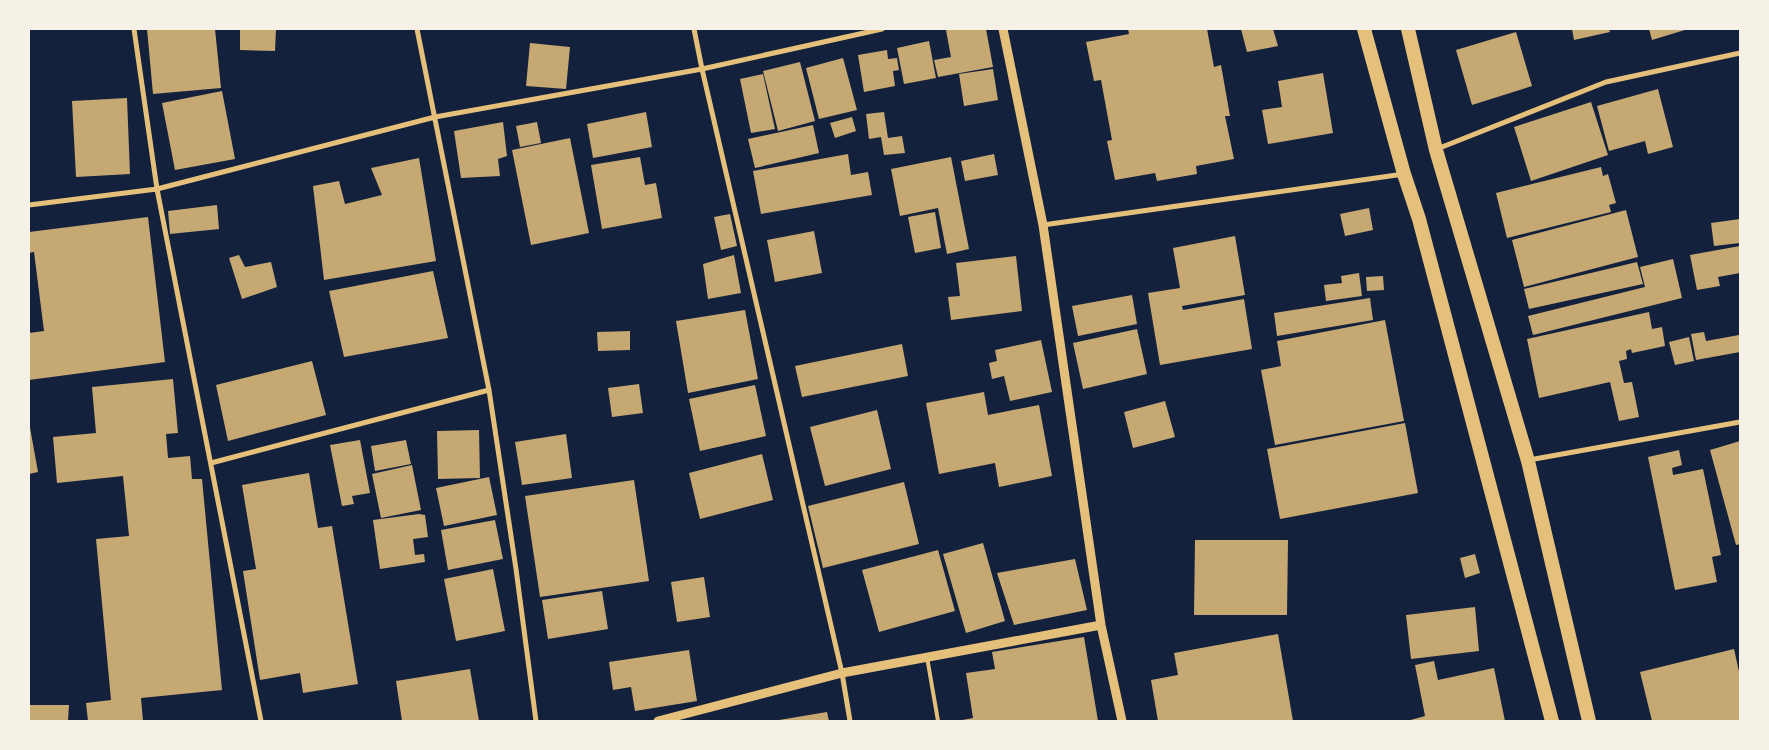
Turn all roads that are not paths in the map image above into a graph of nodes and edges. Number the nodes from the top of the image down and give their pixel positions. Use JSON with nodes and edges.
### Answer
{"nodes":[{"id":1,"x":134,"y":29,"type":"edge"},
{"id":2,"x":417,"y":29,"type":"edge"},
{"id":3,"x":694,"y":29,"type":"edge"},
{"id":4,"x":882,"y":29,"type":"edge"},
{"id":5,"x":1003,"y":29,"type":"edge"},
{"id":6,"x":1364,"y":29,"type":"edge"},
{"id":7,"x":1408,"y":29,"type":"edge"},
{"id":8,"x":1740,"y":52,"type":"edge"},
{"id":9,"x":702,"y":69,"type":"junction"},
{"id":10,"x":435,"y":117,"type":"junction"},
{"id":11,"x":1436,"y":150,"type":"junction"},
{"id":12,"x":1404,"y":174,"type":"junction"},
{"id":13,"x":157,"y":189,"type":"junction"},
{"id":14,"x":29,"y":205,"type":"edge"},
{"id":15,"x":1043,"y":225,"type":"junction"},
{"id":16,"x":489,"y":390,"type":"junction"},
{"id":17,"x":1740,"y":422,"type":"edge"},
{"id":18,"x":1528,"y":461,"type":"junction"},
{"id":19,"x":211,"y":463,"type":"junction"},
{"id":20,"x":1101,"y":625,"type":"junction"},
{"id":21,"x":927,"y":657,"type":"junction"},
{"id":22,"x":842,"y":673,"type":"junction"},
{"id":23,"x":261,"y":721,"type":"edge"},
{"id":24,"x":536,"y":721,"type":"edge"},
{"id":25,"x":658,"y":721,"type":"edge"},
{"id":26,"x":850,"y":721,"type":"edge"},
{"id":27,"x":938,"y":721,"type":"edge"},
{"id":28,"x":1122,"y":721,"type":"edge"},
{"id":29,"x":1552,"y":721,"type":"edge"},
{"id":30,"x":1589,"y":721,"type":"edge"}],
"edges":[{"from":1,"to":13,"type":"street"},
{"from":2,"to":10,"type":"street"},
{"from":3,"to":9,"type":"street"},
{"from":4,"to":9,"type":"street"},
{"from":5,"to":15,"type":"street"},
{"from":6,"to":12,"type":"highway"},
{"from":7,"to":11,"type":"highway"},
{"from":8,"to":11,"type":"street"},
{"from":9,"to":10,"type":"street"},
{"from":9,"to":22,"type":"street"},
{"from":10,"to":13,"type":"street"},
{"from":10,"to":16,"type":"street"},
{"from":11,"to":18,"type":"highway"},
{"from":12,"to":15,"type":"street"},
{"from":12,"to":29,"type":"highway"},
{"from":13,"to":14,"type":"street"},
{"from":13,"to":19,"type":"street"},
{"from":15,"to":20,"type":"street"},
{"from":16,"to":19,"type":"street"},
{"from":16,"to":24,"type":"street"},
{"from":17,"to":18,"type":"street"},
{"from":18,"to":30,"type":"highway"},
{"from":19,"to":23,"type":"street"},
{"from":20,"to":21,"type":"street"},
{"from":20,"to":28,"type":"street"},
{"from":21,"to":22,"type":"street"},
{"from":21,"to":27,"type":"lane"},
{"from":22,"to":25,"type":"street"},
{"from":22,"to":26,"type":"street"}]}
